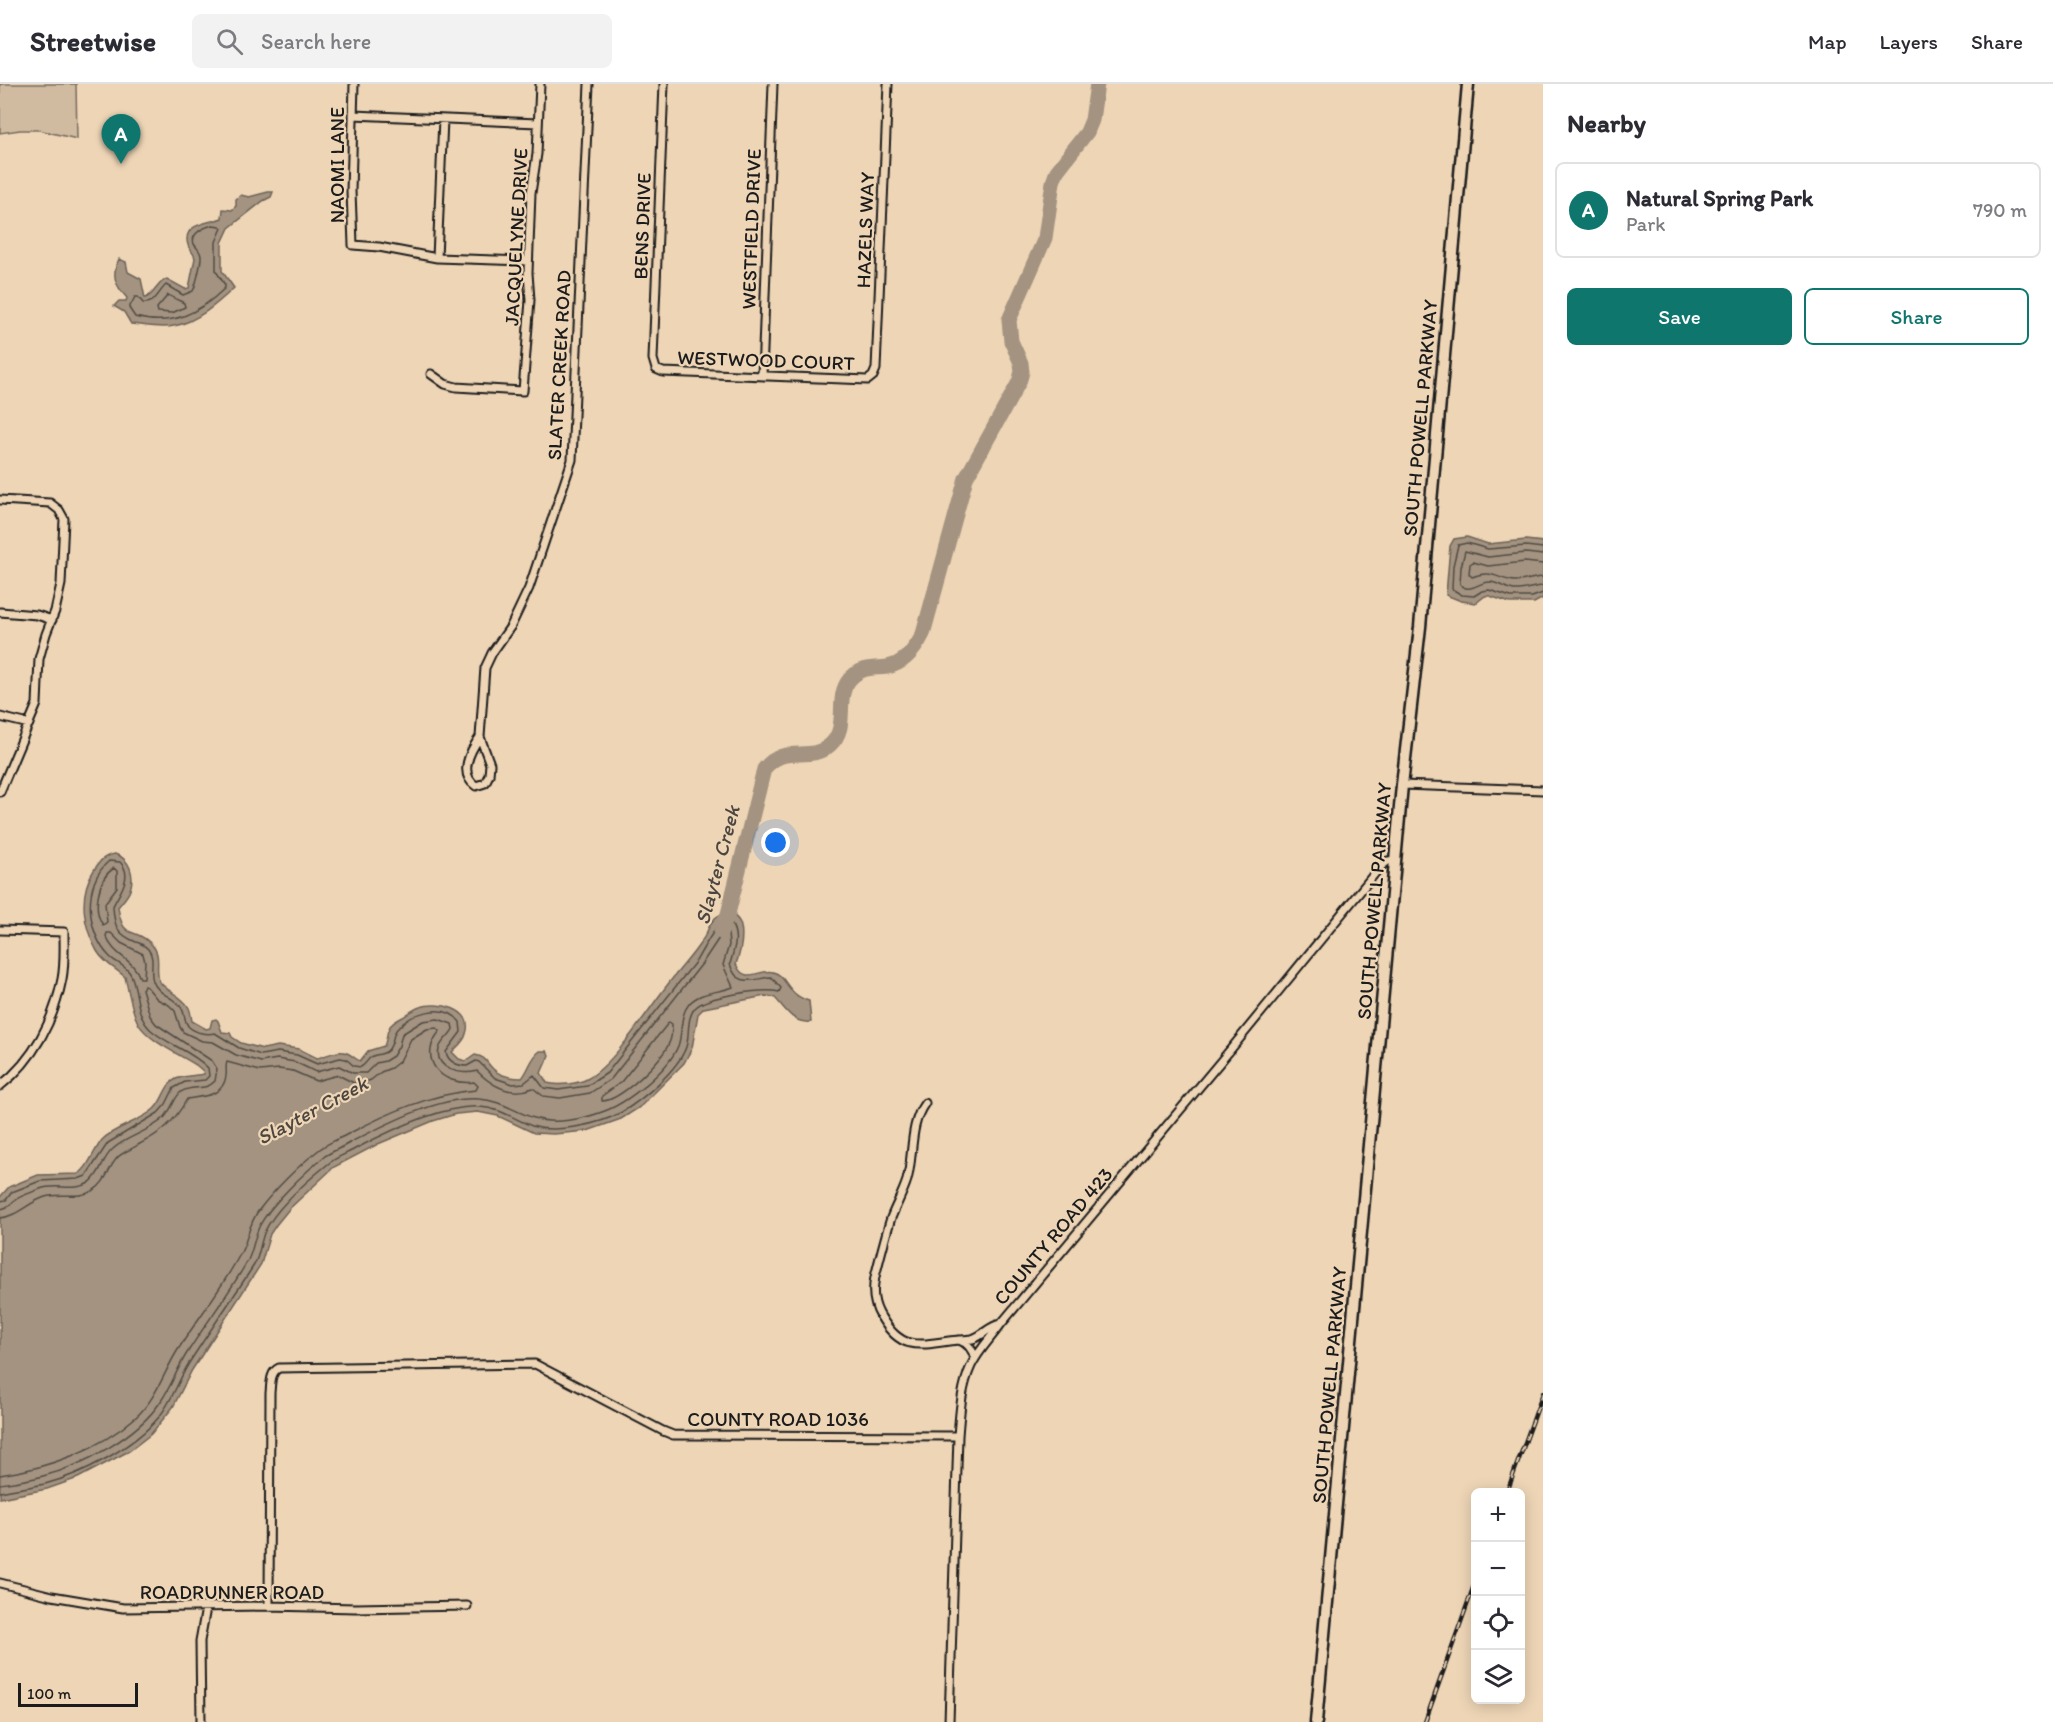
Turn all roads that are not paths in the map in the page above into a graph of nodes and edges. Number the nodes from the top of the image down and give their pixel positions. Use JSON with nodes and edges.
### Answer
{"nodes":[{"id":1,"x":354,"y":84,"type":"edge"},
{"id":2,"x":540,"y":84,"type":"edge"},
{"id":3,"x":589,"y":84,"type":"edge"},
{"id":4,"x":664,"y":84,"type":"edge"},
{"id":5,"x":773,"y":84,"type":"edge"},
{"id":6,"x":888,"y":84,"type":"edge"},
{"id":7,"x":1468,"y":84,"type":"edge"},
{"id":8,"x":353,"y":115,"type":"junction"},
{"id":9,"x":443,"y":119,"type":"junction"},
{"id":10,"x":538,"y":123,"type":"junction"},
{"id":11,"x":437,"y":258,"type":"junction"},
{"id":12,"x":528,"y":261,"type":"junction"},
{"id":13,"x":656,"y":369,"type":"joint"},
{"id":14,"x":431,"y":374,"type":"dead end"},
{"id":15,"x":762,"y":376,"type":"junction"},
{"id":16,"x":873,"y":376,"type":"joint"},
{"id":17,"x":0,"y":500,"type":"edge"},
{"id":18,"x":0,"y":612,"type":"edge"},
{"id":19,"x":52,"y":620,"type":"junction"},
{"id":20,"x":0,"y":717,"type":"edge"},
{"id":21,"x":29,"y":724,"type":"junction"},
{"id":22,"x":480,"y":737,"type":"junction"},
{"id":23,"x":1402,"y":785,"type":"junction"},
{"id":24,"x":1543,"y":790,"type":"edge"},
{"id":25,"x":0,"y":792,"type":"edge"},
{"id":26,"x":1396,"y":860,"type":"junction"},
{"id":27,"x":0,"y":930,"type":"edge"},
{"id":28,"x":0,"y":1086,"type":"edge"},
{"id":29,"x":925,"y":1103,"type":"dead end"},
{"id":30,"x":1001,"y":1324,"type":"junction"},
{"id":31,"x":959,"y":1340,"type":"junction"},
{"id":32,"x":975,"y":1359,"type":"junction"},
{"id":33,"x":958,"y":1436,"type":"junction"},
{"id":34,"x":0,"y":1584,"type":"edge"},
{"id":35,"x":269,"y":1606,"type":"junction"},
{"id":36,"x":468,"y":1606,"type":"dead end"},
{"id":37,"x":206,"y":1608,"type":"junction"},
{"id":38,"x":201,"y":1722,"type":"edge"},
{"id":39,"x":949,"y":1722,"type":"edge"},
{"id":40,"x":1316,"y":1722,"type":"edge"}],
"edges":[{"from":1,"to":8,"type":"street","name":"NAOMI LANE"},
{"from":2,"to":10,"type":"street","name":"JACQUELYNE DRIVE"},
{"from":3,"to":22,"type":"street","name":"SLATER CREEK ROAD"},
{"from":4,"to":13,"type":"street","name":"BENS DRIVE"},
{"from":5,"to":15,"type":"street","name":"WESTFIELD DRIVE"},
{"from":6,"to":16,"type":"street","name":"HAZELS WAY"},
{"from":7,"to":23,"type":"main road","name":"SOUTH POWELL PARKWAY"},
{"from":8,"to":9,"type":"street"},
{"from":8,"to":11,"type":"street","name":"NAOMI LANE"},
{"from":9,"to":10,"type":"street"},
{"from":9,"to":11,"type":"street"},
{"from":10,"to":12,"type":"street","name":"JACQUELYNE DRIVE"},
{"from":11,"to":12,"type":"street"},
{"from":12,"to":14,"type":"street","name":"JACQUELYNE DRIVE"},
{"from":13,"to":15,"type":"street","name":"WESTWOOD COURT"},
{"from":15,"to":16,"type":"street","name":"WESTWOOD COURT"},
{"from":17,"to":19,"type":"street"},
{"from":18,"to":19,"type":"street"},
{"from":19,"to":21,"type":"street"},
{"from":20,"to":21,"type":"street"},
{"from":21,"to":25,"type":"street"},
{"from":22,"to":22,"type":"street","name":"SLATER CREEK ROAD"},
{"from":23,"to":24,"type":"street"},
{"from":23,"to":26,"type":"main road","name":"SOUTH POWELL PARKWAY"},
{"from":26,"to":30,"type":"street","name":"COUNTY ROAD 423"},
{"from":26,"to":40,"type":"main road","name":"SOUTH POWELL PARKWAY"},
{"from":27,"to":28,"type":"street"},
{"from":29,"to":31,"type":"street"},
{"from":30,"to":31,"type":"street"},
{"from":30,"to":32,"type":"street","name":"COUNTY ROAD 423"},
{"from":31,"to":32,"type":"street"},
{"from":32,"to":33,"type":"street","name":"COUNTY ROAD 423"},
{"from":33,"to":35,"type":"street","name":"COUNTY ROAD 1036"},
{"from":33,"to":39,"type":"street","name":"COUNTY ROAD 423"},
{"from":34,"to":37,"type":"street","name":"ROADRUNNER ROAD"},
{"from":35,"to":36,"type":"street","name":"ROADRUNNER ROAD"},
{"from":35,"to":37,"type":"street","name":"ROADRUNNER ROAD"},
{"from":37,"to":38,"type":"street"}]}
